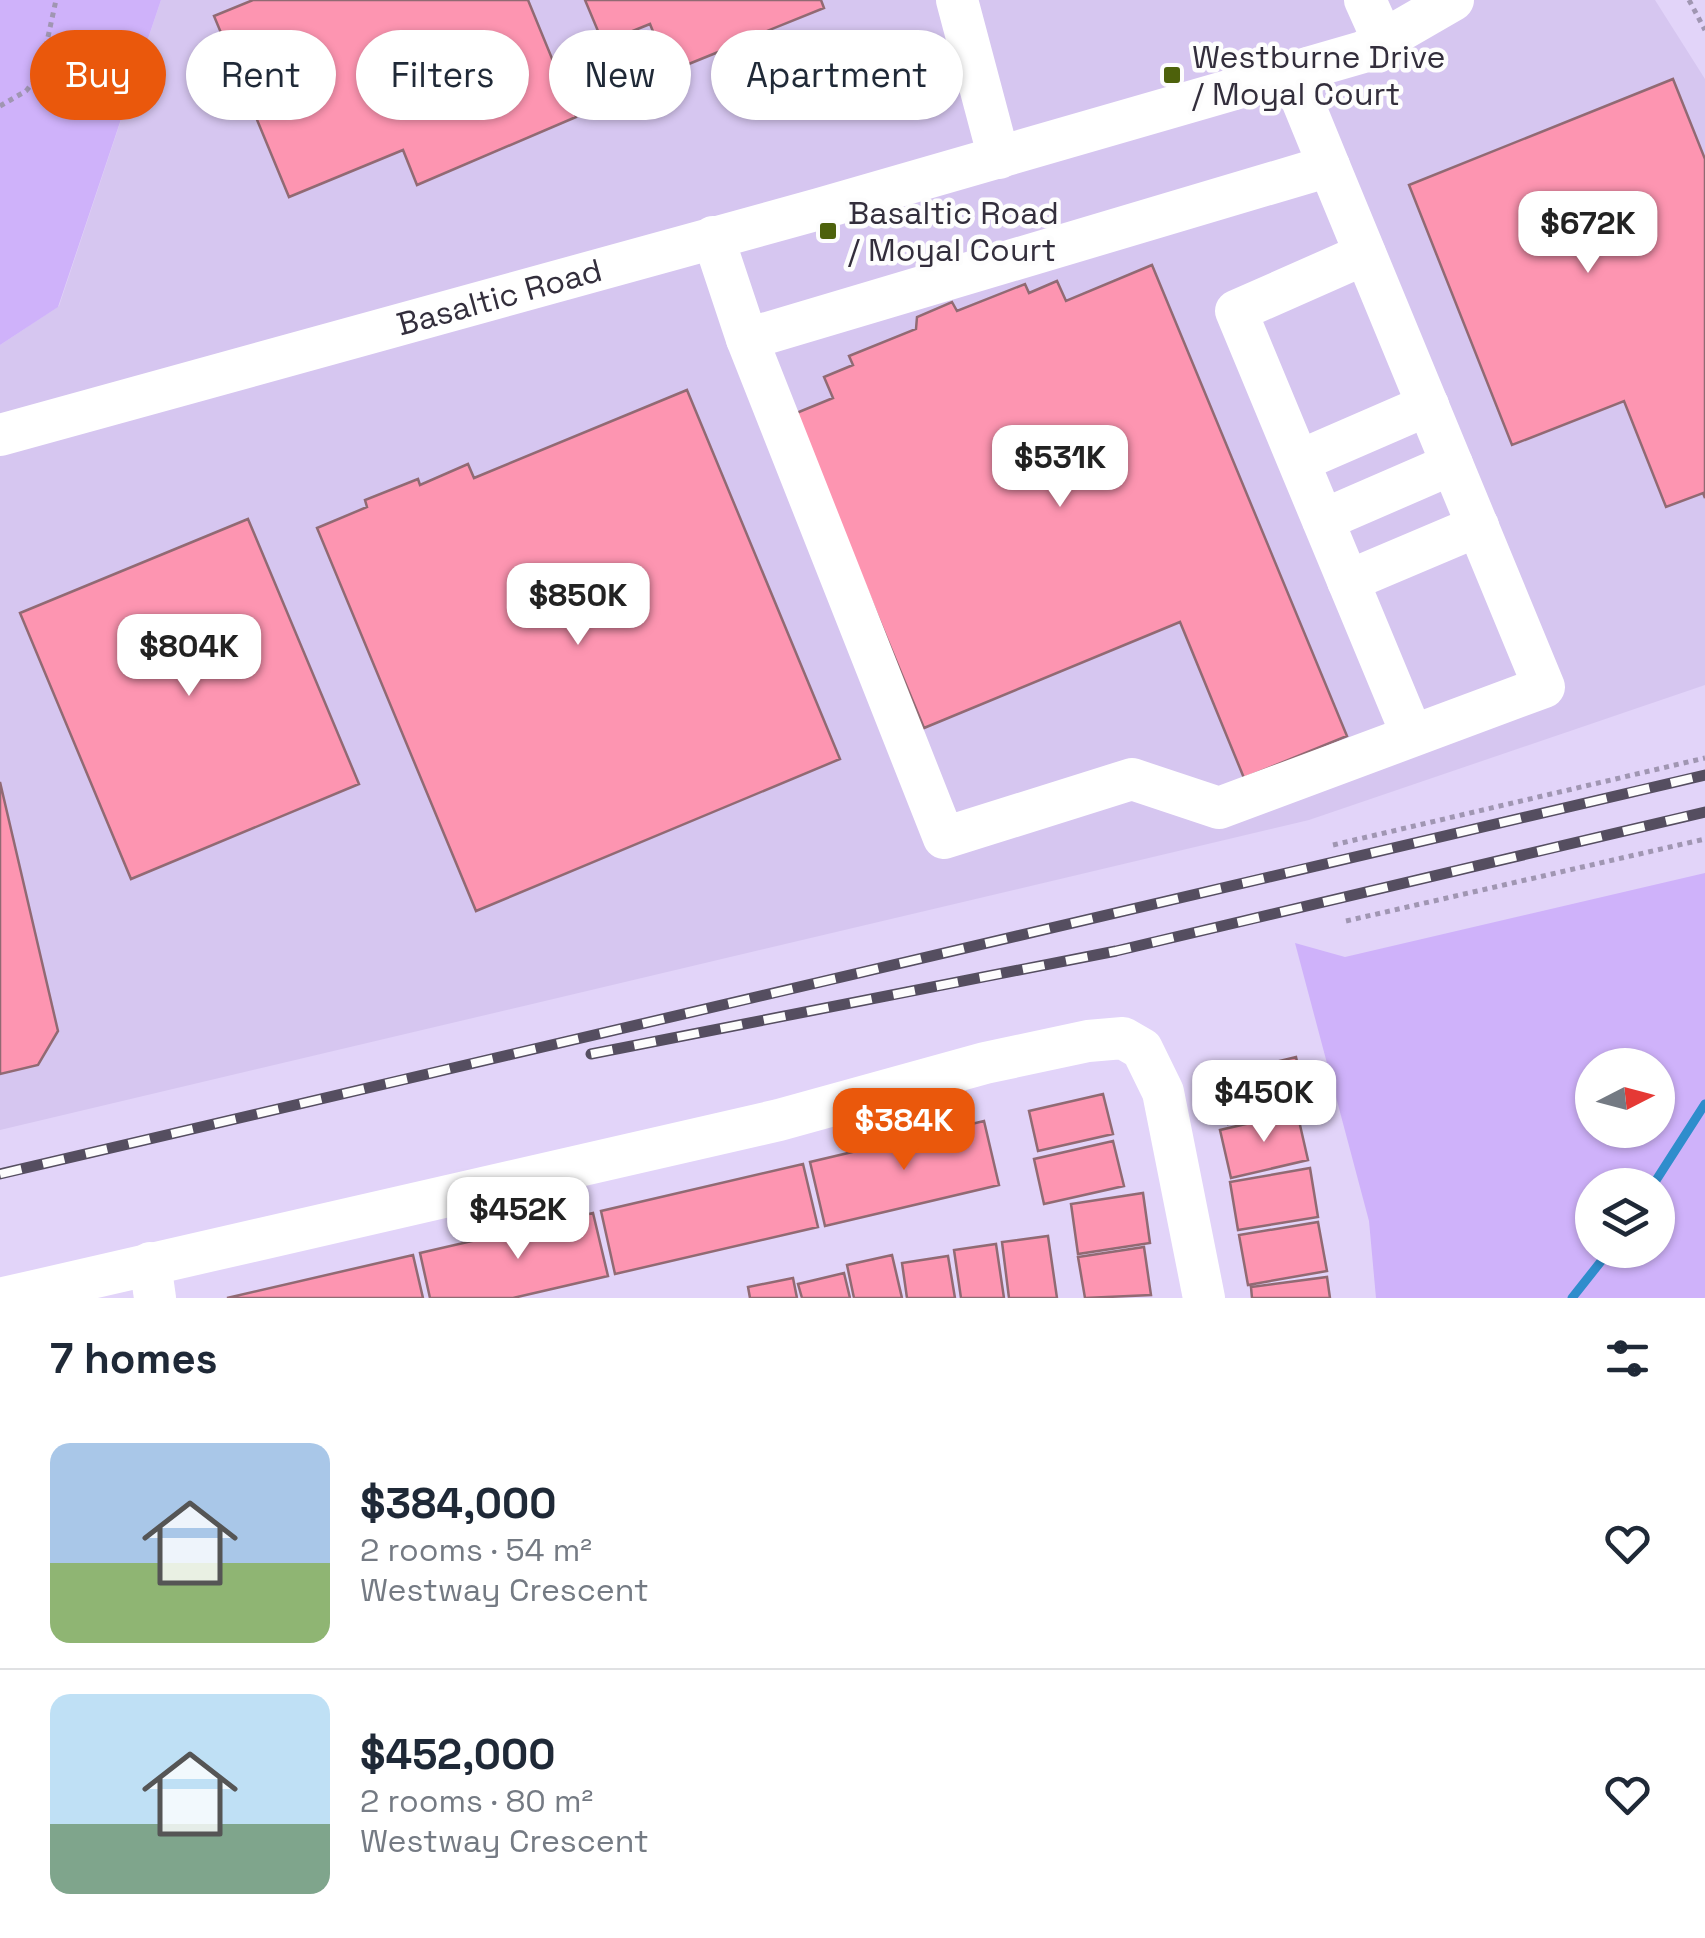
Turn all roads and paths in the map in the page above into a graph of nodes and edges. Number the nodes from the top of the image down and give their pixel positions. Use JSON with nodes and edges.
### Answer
{"nodes":[{"id":1,"x":56,"y":0,"type":"edge"},
{"id":2,"x":957,"y":0,"type":"edge"},
{"id":3,"x":1365,"y":0,"type":"edge"},
{"id":4,"x":1689,"y":0,"type":"edge"},
{"id":5,"x":1442,"y":3,"type":"edge"},
{"id":6,"x":1705,"y":30,"type":"edge"},
{"id":7,"x":1383,"y":40,"type":"junction"},
{"id":8,"x":1292,"y":73,"type":"junction"},
{"id":9,"x":0,"y":106,"type":"edge"},
{"id":10,"x":998,"y":158,"type":"junction"},
{"id":11,"x":1329,"y":166,"type":"junction"},
{"id":12,"x":713,"y":238,"type":"junction"},
{"id":13,"x":1365,"y":254,"type":"junction"},
{"id":14,"x":747,"y":339,"type":"junction"},
{"id":15,"x":1428,"y":405,"type":"junction"},
{"id":16,"x":0,"y":435,"type":"edge"},
{"id":17,"x":1298,"y":461,"type":"junction"},
{"id":18,"x":1452,"y":464,"type":"junction"},
{"id":19,"x":1323,"y":520,"type":"junction"},
{"id":20,"x":1478,"y":526,"type":"junction"},
{"id":21,"x":1348,"y":581,"type":"junction"},
{"id":22,"x":1412,"y":736,"type":"junction"},
{"id":23,"x":1705,"y":758,"type":"edge"},
{"id":24,"x":1705,"y":839,"type":"edge"},
{"id":25,"x":1333,"y":844,"type":"dead end"},
{"id":26,"x":1346,"y":921,"type":"dead end"},
{"id":27,"x":153,"y":1280,"type":"edge"},
{"id":28,"x":4,"y":1298,"type":"edge"},
{"id":29,"x":1204,"y":1298,"type":"edge"}],
"edges":[{"from":1,"to":9,"type":"path"},
{"from":2,"to":10,"type":"street"},
{"from":3,"to":7,"type":"street"},
{"from":4,"to":6,"type":"path"},
{"from":5,"to":7,"type":"street","name":"Basaltic Road"},
{"from":7,"to":8,"type":"street","name":"Basaltic Road"},
{"from":8,"to":10,"type":"street","name":"Basaltic Road"},
{"from":8,"to":11,"type":"street"},
{"from":10,"to":12,"type":"street","name":"Basaltic Road"},
{"from":11,"to":13,"type":"street"},
{"from":11,"to":14,"type":"street"},
{"from":12,"to":14,"type":"street"},
{"from":12,"to":16,"type":"street","name":"Basaltic Road"},
{"from":13,"to":15,"type":"street"},
{"from":13,"to":17,"type":"street"},
{"from":14,"to":22,"type":"street"},
{"from":15,"to":17,"type":"street"},
{"from":15,"to":18,"type":"street"},
{"from":17,"to":19,"type":"street"},
{"from":18,"to":19,"type":"street"},
{"from":18,"to":20,"type":"street"},
{"from":19,"to":21,"type":"street"},
{"from":20,"to":21,"type":"street"},
{"from":20,"to":22,"type":"street"},
{"from":21,"to":22,"type":"street"},
{"from":23,"to":25,"type":"path"},
{"from":24,"to":26,"type":"path"},
{"from":27,"to":28,"type":"street"},
{"from":27,"to":29,"type":"street"}]}
